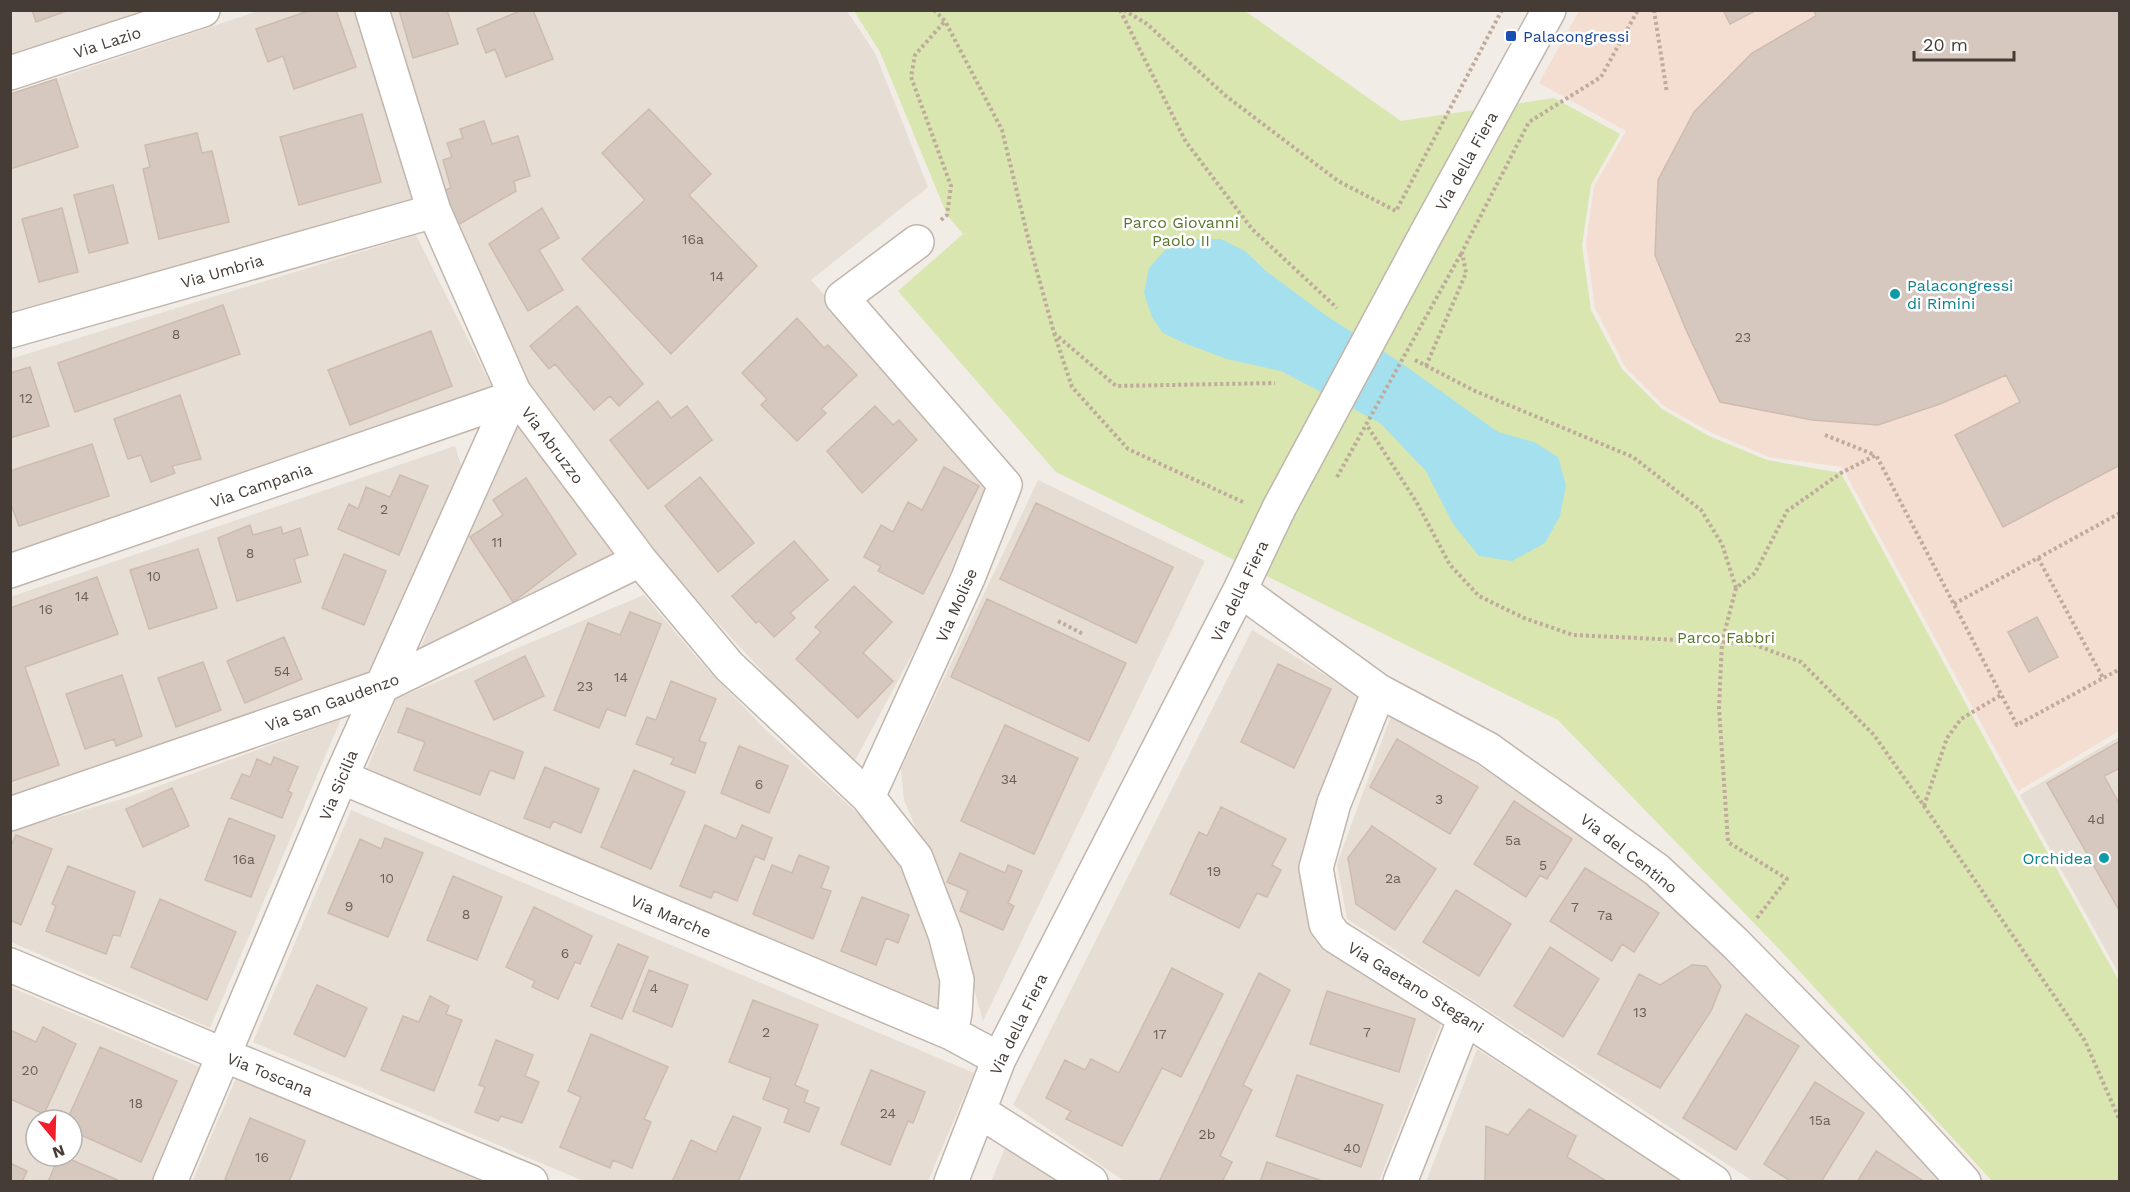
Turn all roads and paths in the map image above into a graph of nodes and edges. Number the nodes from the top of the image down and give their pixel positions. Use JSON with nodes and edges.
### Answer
{"nodes":[{"id":1,"x":203,"y":10,"type":"edge"},
{"id":2,"x":372,"y":10,"type":"edge"},
{"id":3,"x":934,"y":10,"type":"edge"},
{"id":4,"x":1122,"y":10,"type":"edge"},
{"id":5,"x":1502,"y":10,"type":"edge"},
{"id":6,"x":1549,"y":10,"type":"edge"},
{"id":7,"x":1638,"y":10,"type":"edge"},
{"id":8,"x":1654,"y":10,"type":"edge"},
{"id":9,"x":945,"y":21,"type":"junction"},
{"id":10,"x":10,"y":73,"type":"edge"},
{"id":11,"x":1667,"y":93,"type":"dead end"},
{"id":12,"x":434,"y":210,"type":"junction"},
{"id":13,"x":917,"y":242,"type":"joint"},
{"id":14,"x":1462,"y":252,"type":"junction"},
{"id":15,"x":1337,"y":308,"type":"dead end"},
{"id":16,"x":10,"y":331,"type":"edge"},
{"id":17,"x":1054,"y":333,"type":"junction"},
{"id":18,"x":1415,"y":360,"type":"dead end"},
{"id":19,"x":1426,"y":366,"type":"junction"},
{"id":20,"x":1275,"y":383,"type":"dead end"},
{"id":21,"x":513,"y":395,"type":"junction"},
{"id":22,"x":1368,"y":427,"type":"dead end"},
{"id":23,"x":1825,"y":435,"type":"dead end"},
{"id":24,"x":1876,"y":455,"type":"junction"},
{"id":25,"x":1336,"y":478,"type":"dead end"},
{"id":26,"x":1265,"y":507,"type":"junction"},
{"id":27,"x":2120,"y":513,"type":"edge"},
{"id":28,"x":2038,"y":558,"type":"junction"},
{"id":29,"x":640,"y":560,"type":"junction"},
{"id":30,"x":10,"y":571,"type":"edge"},
{"id":31,"x":1736,"y":588,"type":"junction"},
{"id":32,"x":1240,"y":590,"type":"junction"},
{"id":33,"x":1954,"y":604,"type":"junction"},
{"id":34,"x":1058,"y":621,"type":"dead end"},
{"id":35,"x":1083,"y":634,"type":"dead end"},
{"id":36,"x":1722,"y":642,"type":"junction"},
{"id":37,"x":2120,"y":669,"type":"edge"},
{"id":38,"x":2103,"y":678,"type":"junction"},
{"id":39,"x":382,"y":686,"type":"junction"},
{"id":40,"x":1379,"y":691,"type":"junction"},
{"id":41,"x":2001,"y":695,"type":"junction"},
{"id":42,"x":341,"y":777,"type":"junction"},
{"id":43,"x":868,"y":796,"type":"junction"},
{"id":44,"x":1924,"y":806,"type":"junction"},
{"id":45,"x":10,"y":814,"type":"edge"},
{"id":46,"x":1735,"y":943,"type":"junction"},
{"id":47,"x":10,"y":965,"type":"edge"},
{"id":48,"x":1465,"y":1018,"type":"junction"},
{"id":49,"x":951,"y":1033,"type":"junction"},
{"id":50,"x":224,"y":1055,"type":"junction"},
{"id":51,"x":999,"y":1059,"type":"junction"},
{"id":52,"x":979,"y":1110,"type":"junction"},
{"id":53,"x":2120,"y":1121,"type":"edge"},
{"id":54,"x":170,"y":1182,"type":"edge"},
{"id":55,"x":531,"y":1182,"type":"edge"},
{"id":56,"x":951,"y":1182,"type":"edge"},
{"id":57,"x":1091,"y":1182,"type":"edge"},
{"id":58,"x":1400,"y":1182,"type":"edge"},
{"id":59,"x":1714,"y":1182,"type":"edge"},
{"id":60,"x":1964,"y":1182,"type":"edge"}],
"edges":[{"from":1,"to":10,"type":"street","name":"Via Lazio"},
{"from":2,"to":12,"type":"street","name":"Via Abruzzo"},
{"from":3,"to":9,"type":"path"},
{"from":4,"to":5,"type":"path"},
{"from":4,"to":15,"type":"path"},
{"from":6,"to":26,"type":"street","name":"Via della Fiera","bridge":true},
{"from":7,"to":14,"type":"path"},
{"from":8,"to":11,"type":"path"},
{"from":9,"to":13,"type":"path"},
{"from":9,"to":17,"type":"path"},
{"from":12,"to":16,"type":"street","name":"Via Umbria"},
{"from":12,"to":21,"type":"street","name":"Via Abruzzo"},
{"from":13,"to":43,"type":"street","name":"Via Molise"},
{"from":14,"to":19,"type":"path"},
{"from":14,"to":25,"type":"path","bridge":true},
{"from":17,"to":20,"type":"path"},
{"from":17,"to":26,"type":"path"},
{"from":18,"to":19,"type":"path"},
{"from":19,"to":31,"type":"path"},
{"from":21,"to":29,"type":"street","name":"Via Abruzzo"},
{"from":21,"to":30,"type":"street","name":"Via Campania"},
{"from":21,"to":39,"type":"street","name":"Via Sicilia"},
{"from":22,"to":36,"type":"path"},
{"from":23,"to":24,"type":"path"},
{"from":24,"to":31,"type":"path"},
{"from":24,"to":33,"type":"path"},
{"from":26,"to":32,"type":"street","name":"Via della Fiera"},
{"from":27,"to":28,"type":"path"},
{"from":28,"to":33,"type":"path"},
{"from":28,"to":38,"type":"path"},
{"from":29,"to":39,"type":"street","name":"Via San Gaudenzo"},
{"from":29,"to":43,"type":"street","name":"Via Abruzzo"},
{"from":31,"to":36,"type":"path"},
{"from":32,"to":40,"type":"street","name":"Via del Centino"},
{"from":32,"to":51,"type":"street","name":"Via della Fiera"},
{"from":33,"to":41,"type":"path"},
{"from":34,"to":35,"type":"path"},
{"from":36,"to":44,"type":"path"},
{"from":36,"to":46,"type":"path"},
{"from":37,"to":38,"type":"path"},
{"from":38,"to":41,"type":"path"},
{"from":39,"to":42,"type":"street","name":"Via Sicilia"},
{"from":39,"to":45,"type":"street","name":"Via San Gaudenzo"},
{"from":40,"to":46,"type":"street","name":"Via del Centino"},
{"from":40,"to":48,"type":"street","name":"Via Gaetano Stegani"},
{"from":41,"to":44,"type":"path"},
{"from":42,"to":49,"type":"street","name":"Via Marche"},
{"from":42,"to":50,"type":"street","name":"Via Sicilia"},
{"from":43,"to":49,"type":"street"},
{"from":44,"to":53,"type":"path"},
{"from":46,"to":60,"type":"street","name":"Via del Centino"},
{"from":47,"to":50,"type":"street","name":"Via Toscana"},
{"from":48,"to":58,"type":"street"},
{"from":48,"to":59,"type":"street","name":"Via Gaetano Stegani"},
{"from":49,"to":51,"type":"street","name":"Via Marche"},
{"from":50,"to":54,"type":"street","name":"Via Sicilia"},
{"from":50,"to":55,"type":"street","name":"Via Toscana"},
{"from":51,"to":52,"type":"street","name":"Via della Fiera"},
{"from":52,"to":56,"type":"street","name":"Via della Fiera"},
{"from":52,"to":57,"type":"street"}]}
